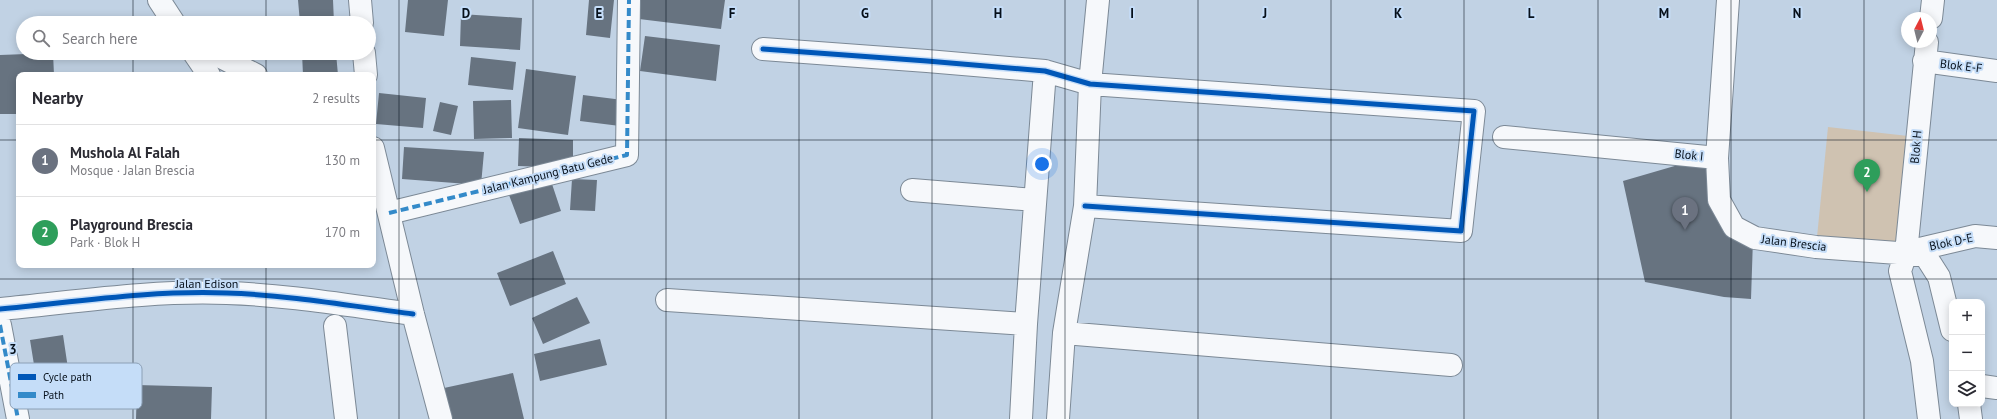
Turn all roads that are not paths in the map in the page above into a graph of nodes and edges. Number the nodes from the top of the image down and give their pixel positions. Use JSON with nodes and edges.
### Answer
{"nodes":[{"id":1,"x":159,"y":0,"type":"edge"},
{"id":2,"x":360,"y":0,"type":"edge"},
{"id":3,"x":629,"y":0,"type":"edge"},
{"id":4,"x":1098,"y":0,"type":"edge"},
{"id":5,"x":1728,"y":0,"type":"edge"},
{"id":6,"x":1933,"y":0,"type":"edge"},
{"id":7,"x":1932,"y":12,"type":"edge"},
{"id":8,"x":169,"y":16,"type":"edge"},
{"id":9,"x":361,"y":16,"type":"edge"},
{"id":10,"x":763,"y":49,"type":"dead end"},
{"id":11,"x":1926,"y":52,"type":"edge"},
{"id":12,"x":199,"y":60,"type":"edge"},
{"id":13,"x":227,"y":60,"type":"edge"},
{"id":14,"x":365,"y":60,"type":"edge"},
{"id":15,"x":1045,"y":71,"type":"junction"},
{"id":16,"x":1997,"y":71,"type":"edge"},
{"id":17,"x":207,"y":72,"type":"edge"},
{"id":18,"x":250,"y":72,"type":"edge"},
{"id":19,"x":366,"y":72,"type":"edge"},
{"id":20,"x":1090,"y":84,"type":"junction"},
{"id":21,"x":1504,"y":137,"type":"dead end"},
{"id":22,"x":1717,"y":158,"type":"junction"},
{"id":23,"x":376,"y":160,"type":"edge"},
{"id":24,"x":912,"y":190,"type":"dead end"},
{"id":25,"x":1035,"y":200,"type":"junction"},
{"id":26,"x":1085,"y":206,"type":"junction"},
{"id":27,"x":389,"y":213,"type":"junction"},
{"id":28,"x":1997,"y":238,"type":"edge"},
{"id":29,"x":1906,"y":253,"type":"junction"},
{"id":30,"x":667,"y":300,"type":"dead end"},
{"id":31,"x":0,"y":309,"type":"edge"},
{"id":32,"x":413,"y":314,"type":"junction"},
{"id":33,"x":1949,"y":318,"type":"edge"},
{"id":34,"x":0,"y":324,"type":"edge"},
{"id":35,"x":1026,"y":324,"type":"junction"},
{"id":36,"x":335,"y":326,"type":"dead end"},
{"id":37,"x":1064,"y":333,"type":"junction"},
{"id":38,"x":1451,"y":365,"type":"dead end"},
{"id":39,"x":10,"y":377,"type":"edge"},
{"id":40,"x":1985,"y":386,"type":"edge"},
{"id":41,"x":1997,"y":388,"type":"edge"},
{"id":42,"x":1969,"y":407,"type":"edge"},
{"id":43,"x":16,"y":409,"type":"edge"},
{"id":44,"x":18,"y":419,"type":"edge"},
{"id":45,"x":346,"y":419,"type":"edge"},
{"id":46,"x":441,"y":419,"type":"edge"},
{"id":47,"x":1020,"y":419,"type":"edge"},
{"id":48,"x":1058,"y":419,"type":"edge"},
{"id":49,"x":1929,"y":419,"type":"edge"},
{"id":50,"x":1971,"y":419,"type":"edge"}],
"edges":[{"from":1,"to":8,"type":"street"},
{"from":2,"to":9,"type":"street"},
{"from":3,"to":27,"type":"street","name":"Jalan Kampung Batu Gede"},
{"from":4,"to":20,"type":"street"},
{"from":5,"to":22,"type":"street","name":"Blok I"},
{"from":6,"to":7,"type":"street"},
{"from":10,"to":15,"type":"street"},
{"from":11,"to":16,"type":"street","name":"Blok E-F"},
{"from":11,"to":29,"type":"street","name":"Blok H"},
{"from":12,"to":17,"type":"street"},
{"from":13,"to":18,"type":"street"},
{"from":14,"to":19,"type":"street"},
{"from":15,"to":20,"type":"street"},
{"from":15,"to":25,"type":"street"},
{"from":20,"to":26,"type":"street"},
{"from":20,"to":26,"type":"street"},
{"from":21,"to":22,"type":"street","name":"Blok I"},
{"from":22,"to":29,"type":"street","name":"Jalan Brescia"},
{"from":23,"to":27,"type":"street"},
{"from":24,"to":25,"type":"street"},
{"from":25,"to":35,"type":"street"},
{"from":26,"to":37,"type":"street"},
{"from":27,"to":32,"type":"street"},
{"from":28,"to":29,"type":"street","name":"Blok D-E"},
{"from":29,"to":33,"type":"street","name":"Jalan Brescia"},
{"from":29,"to":49,"type":"street"},
{"from":30,"to":35,"type":"street"},
{"from":31,"to":32,"type":"street","name":"Jalan Edison"},
{"from":32,"to":46,"type":"street"},
{"from":34,"to":39,"type":"street"},
{"from":35,"to":47,"type":"street"},
{"from":36,"to":45,"type":"street"},
{"from":37,"to":38,"type":"street"},
{"from":37,"to":48,"type":"street"},
{"from":40,"to":41,"type":"street"},
{"from":42,"to":50,"type":"street"},
{"from":43,"to":44,"type":"street"}]}
